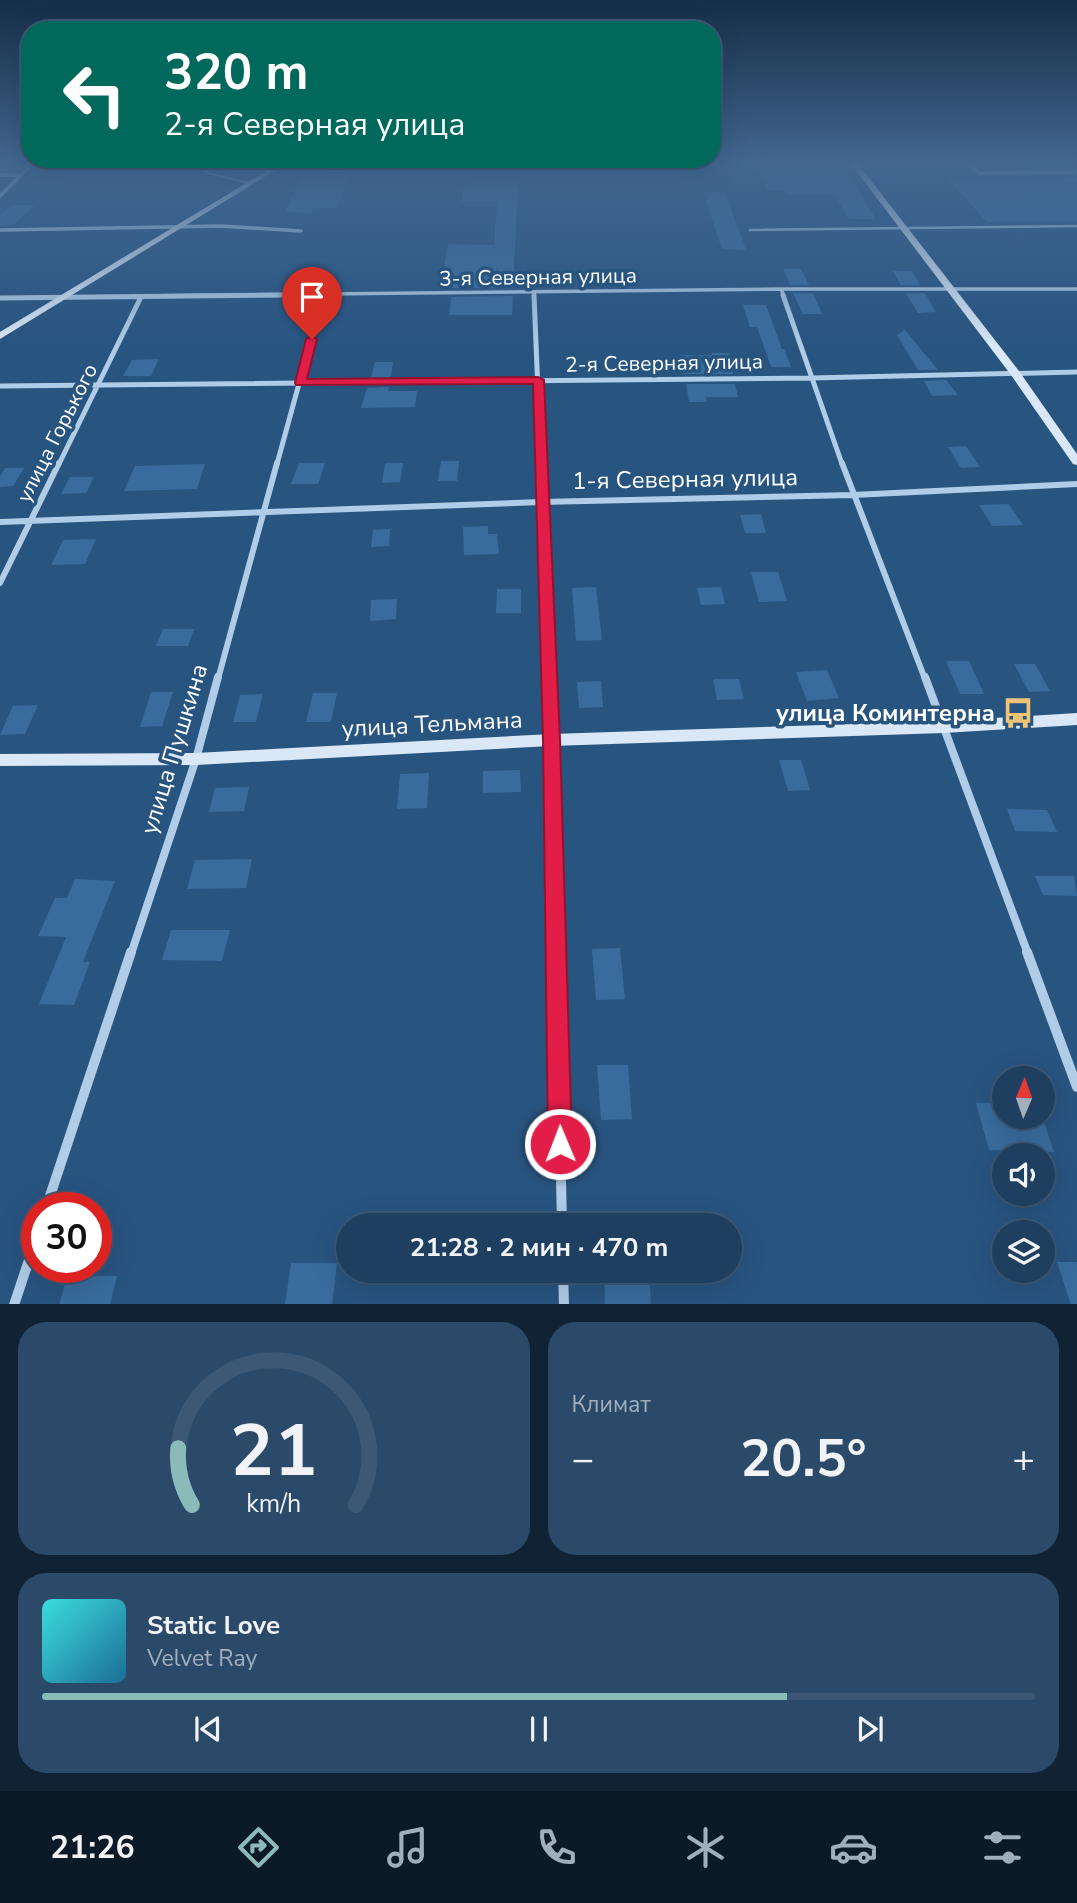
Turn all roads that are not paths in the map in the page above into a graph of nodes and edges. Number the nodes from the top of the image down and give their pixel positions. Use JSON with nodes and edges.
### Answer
{"nodes":[{"id":1,"x":182,"y":225,"type":"edge"},
{"id":2,"x":1077,"y":226,"type":"edge"},
{"id":3,"x":900,"y":227,"type":"junction"},
{"id":4,"x":177,"y":228,"type":"junction"},
{"id":5,"x":0,"y":230,"type":"edge"},
{"id":6,"x":750,"y":230,"type":"dead end"},
{"id":7,"x":301,"y":231,"type":"dead end"},
{"id":8,"x":781,"y":289,"type":"junction"},
{"id":9,"x":948,"y":289,"type":"junction"},
{"id":10,"x":1077,"y":289,"type":"edge"},
{"id":11,"x":534,"y":293,"type":"junction"},
{"id":12,"x":323,"y":296,"type":"junction"},
{"id":13,"x":64,"y":297,"type":"junction"},
{"id":14,"x":141,"y":297,"type":"junction"},
{"id":15,"x":0,"y":298,"type":"edge"},
{"id":16,"x":0,"y":336,"type":"edge"},
{"id":17,"x":1077,"y":372,"type":"edge"},
{"id":18,"x":1015,"y":373,"type":"junction"},
{"id":19,"x":811,"y":378,"type":"junction"},
{"id":20,"x":538,"y":380,"type":"junction"},
{"id":21,"x":300,"y":383,"type":"junction"},
{"id":22,"x":0,"y":386,"type":"edge"},
{"id":23,"x":98,"y":387,"type":"junction"},
{"id":24,"x":1077,"y":462,"type":"edge"},
{"id":25,"x":1077,"y":484,"type":"edge"},
{"id":26,"x":853,"y":495,"type":"junction"},
{"id":27,"x":541,"y":502,"type":"junction"},
{"id":28,"x":263,"y":511,"type":"junction"},
{"id":29,"x":30,"y":521,"type":"junction"},
{"id":30,"x":0,"y":522,"type":"edge"},
{"id":31,"x":0,"y":583,"type":"edge"},
{"id":32,"x":1077,"y":719,"type":"edge"},
{"id":33,"x":944,"y":727,"type":"junction"},
{"id":34,"x":551,"y":740,"type":"junction"},
{"id":35,"x":196,"y":759,"type":"junction"},
{"id":36,"x":0,"y":760,"type":"edge"},
{"id":37,"x":1077,"y":1087,"type":"edge"},
{"id":38,"x":51,"y":1192,"type":"edge"},
{"id":39,"x":562,"y":1213,"type":"edge"},
{"id":40,"x":21,"y":1283,"type":"edge"},
{"id":41,"x":563,"y":1283,"type":"edge"},
{"id":42,"x":14,"y":1304,"type":"edge"},
{"id":43,"x":564,"y":1304,"type":"edge"}],
"edges":[{"from":1,"to":4,"type":"street"},
{"from":2,"to":3,"type":"lane"},
{"from":3,"to":6,"type":"lane"},
{"from":3,"to":9,"type":"street"},
{"from":4,"to":5,"type":"street"},
{"from":4,"to":7,"type":"street"},
{"from":4,"to":13,"type":"street"},
{"from":8,"to":9,"type":"street","name":"3-я Северная улица"},
{"from":8,"to":11,"type":"street","name":"3-я Северная улица"},
{"from":8,"to":19,"type":"street"},
{"from":9,"to":10,"type":"street","name":"3-я Северная улица"},
{"from":9,"to":18,"type":"street"},
{"from":11,"to":12,"type":"street","name":"3-я Северная улица"},
{"from":11,"to":20,"type":"street"},
{"from":12,"to":14,"type":"street","name":"3-я Северная улица"},
{"from":12,"to":21,"type":"street","name":"улица Пушкина"},
{"from":13,"to":14,"type":"street","name":"3-я Северная улица"},
{"from":13,"to":15,"type":"street","name":"3-я Северная улица"},
{"from":13,"to":16,"type":"street"},
{"from":14,"to":23,"type":"street","name":"улица Горького"},
{"from":17,"to":18,"type":"street","name":"2-я Северная улица"},
{"from":18,"to":19,"type":"street","name":"2-я Северная улица"},
{"from":18,"to":24,"type":"street"},
{"from":19,"to":20,"type":"street","name":"2-я Северная улица"},
{"from":19,"to":26,"type":"street"},
{"from":20,"to":21,"type":"street","name":"2-я Северная улица"},
{"from":20,"to":27,"type":"street"},
{"from":21,"to":23,"type":"street","name":"2-я Северная улица"},
{"from":21,"to":28,"type":"street","name":"улица Пушкина"},
{"from":22,"to":23,"type":"street","name":"2-я Северная улица"},
{"from":23,"to":29,"type":"street","name":"улица Горького"},
{"from":25,"to":26,"type":"street","name":"1-я Северная улица"},
{"from":26,"to":27,"type":"street","name":"1-я Северная улица"},
{"from":26,"to":33,"type":"street"},
{"from":27,"to":28,"type":"street","name":"1-я Северная улица"},
{"from":27,"to":34,"type":"street"},
{"from":28,"to":29,"type":"street","name":"1-я Северная улица"},
{"from":28,"to":35,"type":"street","name":"улица Пушкина"},
{"from":29,"to":30,"type":"street","name":"1-я Северная улица"},
{"from":29,"to":31,"type":"street","name":"улица Горького"},
{"from":32,"to":33,"type":"street","name":"улица Тельмана"},
{"from":33,"to":34,"type":"street","name":"улица Тельмана"},
{"from":33,"to":37,"type":"street"},
{"from":34,"to":35,"type":"street","name":"улица Тельмана"},
{"from":34,"to":39,"type":"street"},
{"from":35,"to":36,"type":"street","name":"улица Тельмана"},
{"from":35,"to":38,"type":"street","name":"улица Пушкина"},
{"from":40,"to":42,"type":"street"},
{"from":41,"to":43,"type":"street"}]}
